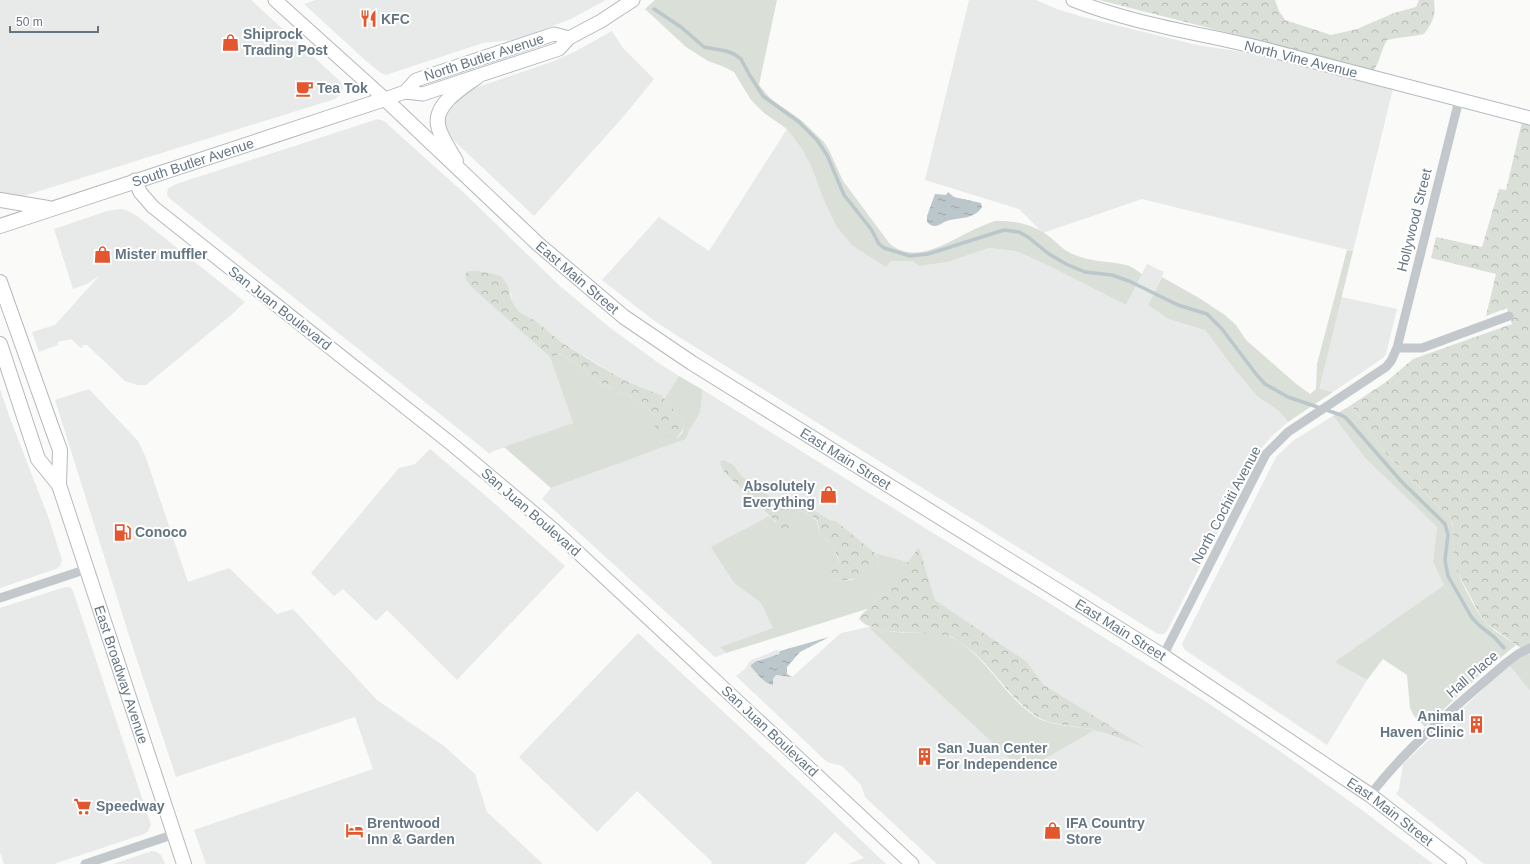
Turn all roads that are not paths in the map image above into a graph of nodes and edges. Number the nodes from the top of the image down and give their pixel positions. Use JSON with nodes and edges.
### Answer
{"nodes":[{"id":1,"x":275,"y":0,"type":"edge"},
{"id":2,"x":634,"y":0,"type":"edge"},
{"id":3,"x":1074,"y":0,"type":"edge"},
{"id":4,"x":569,"y":38,"type":"junction"},
{"id":5,"x":477,"y":76,"type":"junction"},
{"id":6,"x":405,"y":92,"type":"junction"},
{"id":7,"x":385,"y":99,"type":"junction"},
{"id":8,"x":1459,"y":100,"type":"junction"},
{"id":9,"x":1530,"y":118,"type":"edge"},
{"id":10,"x":463,"y":173,"type":"junction"},
{"id":11,"x":135,"y":180,"type":"junction"},
{"id":12,"x":0,"y":200,"type":"edge"},
{"id":13,"x":50,"y":208,"type":"junction"},
{"id":14,"x":0,"y":226,"type":"edge"},
{"id":15,"x":0,"y":282,"type":"edge"},
{"id":16,"x":1509,"y":316,"type":"dead end"},
{"id":17,"x":0,"y":344,"type":"edge"},
{"id":18,"x":1397,"y":348,"type":"junction"},
{"id":19,"x":59,"y":485,"type":"junction"},
{"id":20,"x":87,"y":569,"type":"junction"},
{"id":21,"x":0,"y":598,"type":"edge"},
{"id":22,"x":1530,"y":648,"type":"edge"},
{"id":23,"x":1164,"y":656,"type":"junction"},
{"id":24,"x":1370,"y":796,"type":"junction"},
{"id":25,"x":175,"y":834,"type":"junction"},
{"id":26,"x":85,"y":864,"type":"edge"},
{"id":27,"x":184,"y":864,"type":"edge"},
{"id":28,"x":912,"y":864,"type":"edge"},
{"id":29,"x":1459,"y":864,"type":"edge"}],
"edges":[{"from":1,"to":7,"type":"main road","name":"East Main Street"},
{"from":2,"to":4,"type":"main road","name":"North Butler Avenue"},
{"from":3,"to":8,"type":"main road","name":"North Vine Avenue"},
{"from":4,"to":5,"type":"main road","name":"North Butler Avenue"},
{"from":4,"to":6,"type":"main road","name":"North Butler Avenue"},
{"from":5,"to":6,"type":"main road","name":"North Butler Avenue"},
{"from":5,"to":10,"type":"main road"},
{"from":6,"to":7,"type":"main road","name":"North Butler Avenue"},
{"from":7,"to":10,"type":"main road","name":"East Main Street"},
{"from":7,"to":11,"type":"main road","name":"South Butler Avenue"},
{"from":8,"to":9,"type":"main road","name":"North Vine Avenue"},
{"from":8,"to":18,"type":"street","name":"Hollywood Street"},
{"from":10,"to":23,"type":"main road","name":"East Main Street"},
{"from":11,"to":13,"type":"main road","name":"South Butler Avenue"},
{"from":11,"to":28,"type":"main road","name":"San Juan Boulevard"},
{"from":12,"to":13,"type":"main road"},
{"from":13,"to":14,"type":"main road","name":"South Butler Avenue"},
{"from":15,"to":19,"type":"main road","name":"East Broadway Avenue"},
{"from":16,"to":18,"type":"street"},
{"from":17,"to":19,"type":"main road","name":"East Broadway Avenue"},
{"from":18,"to":23,"type":"street","name":"North Cochiti Avenue"},
{"from":19,"to":20,"type":"main road","name":"East Broadway Avenue"},
{"from":20,"to":21,"type":"street"},
{"from":20,"to":25,"type":"main road","name":"East Broadway Avenue"},
{"from":22,"to":24,"type":"street","name":"Hall Place"},
{"from":23,"to":24,"type":"main road","name":"East Main Street"},
{"from":24,"to":29,"type":"main road","name":"East Main Street"},
{"from":25,"to":26,"type":"street"},
{"from":25,"to":27,"type":"main road","name":"East Broadway Avenue"}]}
